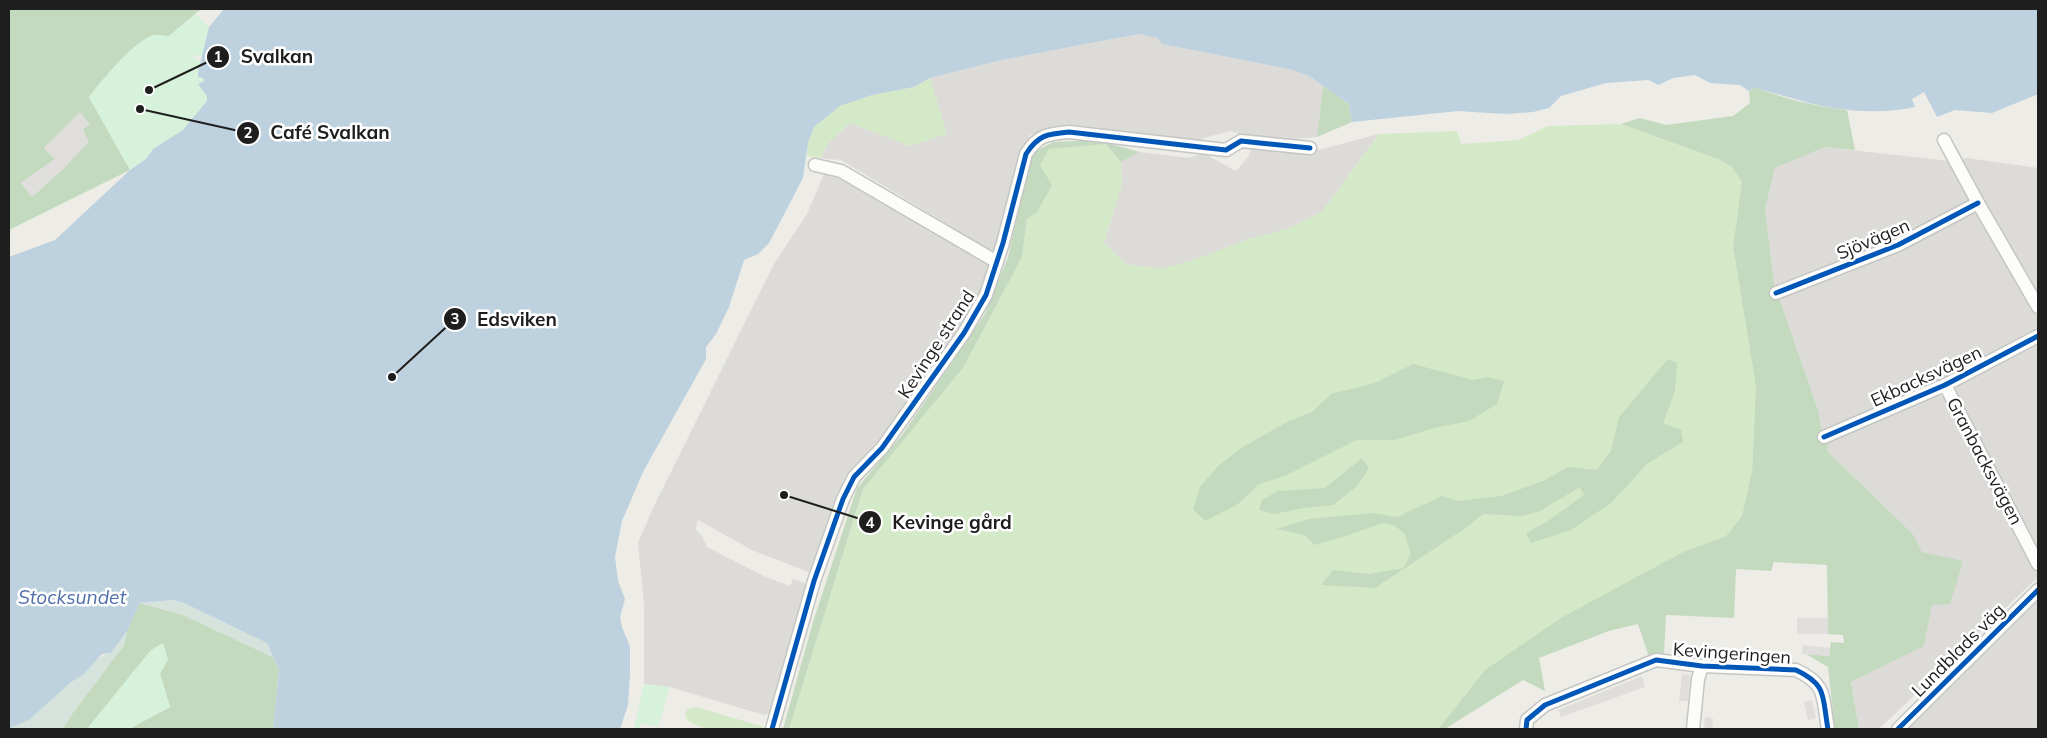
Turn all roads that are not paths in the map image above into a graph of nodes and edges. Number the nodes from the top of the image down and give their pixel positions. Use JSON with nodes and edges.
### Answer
{"nodes":[{"id":1,"x":1944,"y":140,"type":"dead end"},
{"id":2,"x":1310,"y":148,"type":"dead end"},
{"id":3,"x":815,"y":165,"type":"dead end"},
{"id":4,"x":1978,"y":203,"type":"junction"},
{"id":5,"x":997,"y":262,"type":"junction"},
{"id":6,"x":1776,"y":293,"type":"dead end"},
{"id":7,"x":2038,"y":307,"type":"edge"},
{"id":8,"x":2038,"y":336,"type":"edge"},
{"id":9,"x":1945,"y":385,"type":"junction"},
{"id":10,"x":1824,"y":437,"type":"dead end"},
{"id":11,"x":2038,"y":564,"type":"edge"},
{"id":12,"x":2038,"y":590,"type":"edge"},
{"id":13,"x":1702,"y":666,"type":"junction"},
{"id":14,"x":772,"y":729,"type":"edge"},
{"id":15,"x":1526,"y":729,"type":"edge"},
{"id":16,"x":1693,"y":729,"type":"edge"},
{"id":17,"x":1828,"y":729,"type":"edge"},
{"id":18,"x":1898,"y":729,"type":"edge"}],
"edges":[{"from":1,"to":4,"type":"street"},
{"from":2,"to":5,"type":"street","name":"Kevinge strand"},
{"from":3,"to":5,"type":"street"},
{"from":4,"to":6,"type":"street","name":"Sjövägen"},
{"from":4,"to":7,"type":"street"},
{"from":5,"to":14,"type":"street","name":"Kevinge strand"},
{"from":8,"to":9,"type":"street","name":"Ekbacksvägen"},
{"from":9,"to":10,"type":"street","name":"Ekbacksvägen"},
{"from":9,"to":11,"type":"street","name":"Granbacksvägen"},
{"from":12,"to":18,"type":"street","name":"Lundblads väg"},
{"from":13,"to":15,"type":"street","name":"Kevingeringen"},
{"from":13,"to":16,"type":"street","name":"Kevingeringen"},
{"from":13,"to":17,"type":"street","name":"Kevingeringen"}]}
